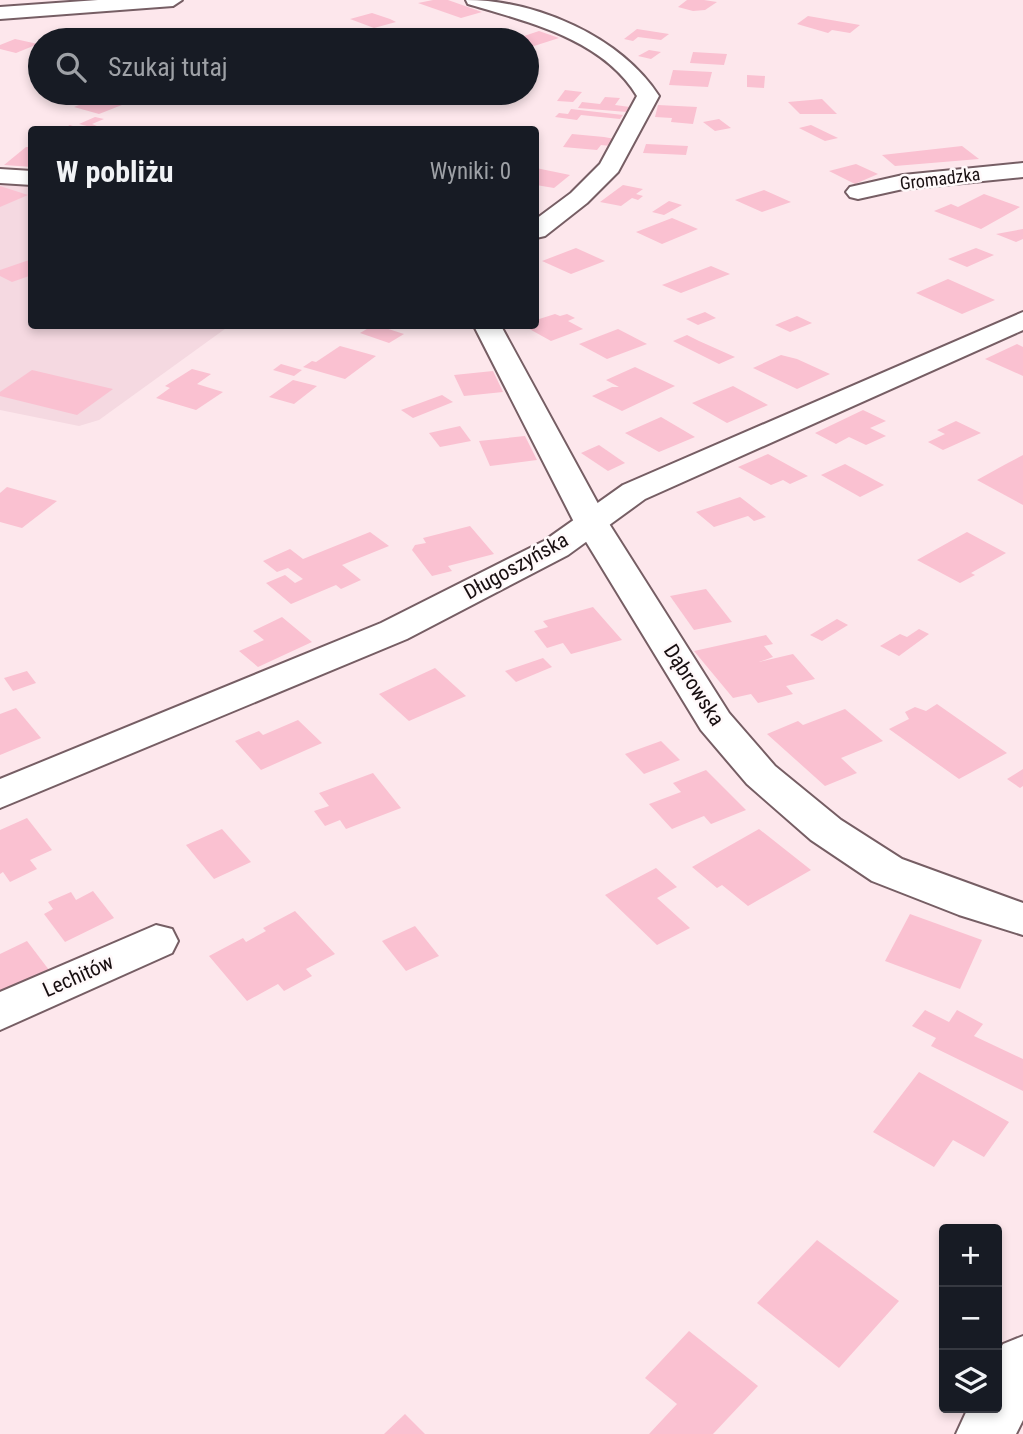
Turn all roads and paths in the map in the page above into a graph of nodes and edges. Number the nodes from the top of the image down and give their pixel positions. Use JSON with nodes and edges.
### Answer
{"nodes":[{"id":1,"x":173,"y":0,"type":"edge"},
{"id":2,"x":475,"y":0,"type":"edge"},
{"id":3,"x":0,"y":13,"type":"edge"},
{"id":4,"x":1023,"y":170,"type":"edge"},
{"id":5,"x":0,"y":176,"type":"edge"},
{"id":6,"x":28,"y":178,"type":"edge"},
{"id":7,"x":858,"y":192,"type":"dead end"},
{"id":8,"x":539,"y":229,"type":"edge"},
{"id":9,"x":1023,"y":320,"type":"edge"},
{"id":10,"x":489,"y":329,"type":"edge"},
{"id":11,"x":591,"y":522,"type":"junction"},
{"id":12,"x":0,"y":794,"type":"edge"},
{"id":13,"x":1023,"y":919,"type":"edge"},
{"id":14,"x":156,"y":941,"type":"dead end"},
{"id":15,"x":0,"y":1012,"type":"edge"},
{"id":16,"x":1023,"y":1363,"type":"edge"},
{"id":17,"x":985,"y":1434,"type":"edge"}],
"edges":[{"from":1,"to":3,"type":"street"},
{"from":2,"to":8,"type":"street"},
{"from":4,"to":7,"type":"street","name":"Gromadzka"},
{"from":5,"to":6,"type":"street"},
{"from":9,"to":11,"type":"street","name":"Długoszyńska"},
{"from":10,"to":11,"type":"street","name":"Dąbrowska"},
{"from":11,"to":12,"type":"street","name":"Długoszyńska"},
{"from":11,"to":13,"type":"street","name":"Dąbrowska"},
{"from":14,"to":15,"type":"street","name":"Lechitów"},
{"from":16,"to":17,"type":"street"}]}
